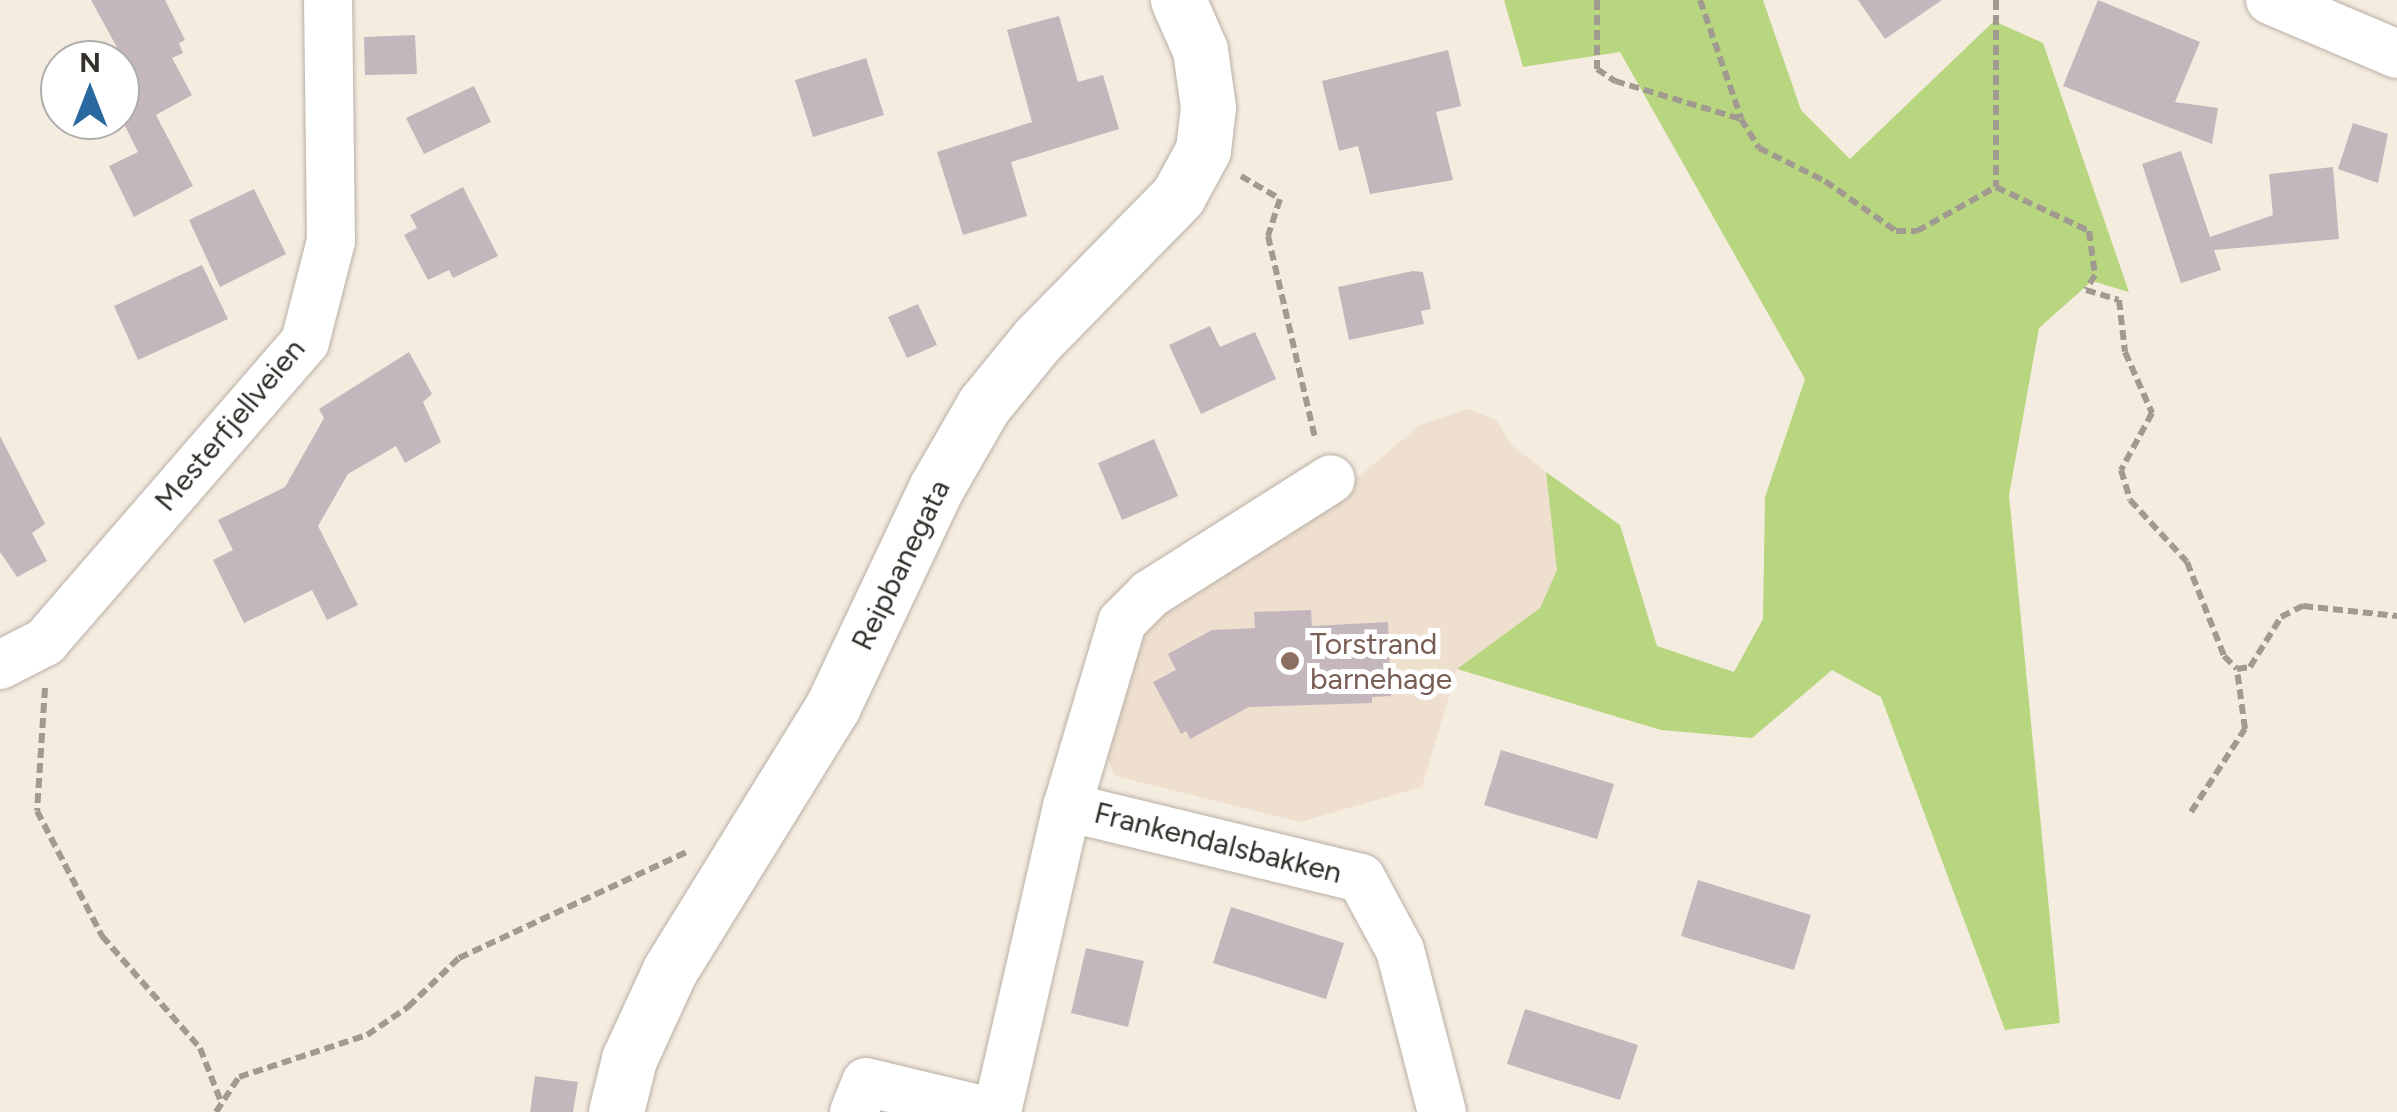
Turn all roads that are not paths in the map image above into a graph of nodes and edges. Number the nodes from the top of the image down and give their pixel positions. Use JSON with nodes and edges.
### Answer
{"nodes":[{"id":1,"x":328,"y":0,"type":"edge"},
{"id":2,"x":1178,"y":0,"type":"edge"},
{"id":3,"x":2296,"y":6,"type":"edge"},
{"id":4,"x":2397,"y":54,"type":"edge"},
{"id":5,"x":1331,"y":479,"type":"road end"},
{"id":6,"x":22,"y":672,"type":"edge"},
{"id":7,"x":1066,"y":807,"type":"junction"},
{"id":8,"x":616,"y":1112,"type":"edge"},
{"id":9,"x":854,"y":1112,"type":"edge"},
{"id":10,"x":994,"y":1112,"type":"edge"},
{"id":11,"x":1442,"y":1112,"type":"edge"}],
"edges":[{"from":1,"to":6,"type":"street","name":"Mesterfjellveien"},
{"from":2,"to":8,"type":"main road","name":"Reipbanegata"},
{"from":3,"to":4,"type":"street"},
{"from":5,"to":7,"type":"street","name":"Frankendalsbakken"},
{"from":7,"to":10,"type":"street","name":"Frankendalsbakken"},
{"from":7,"to":11,"type":"street","name":"Frankendalsbakken"},
{"from":9,"to":10,"type":"street"}]}
